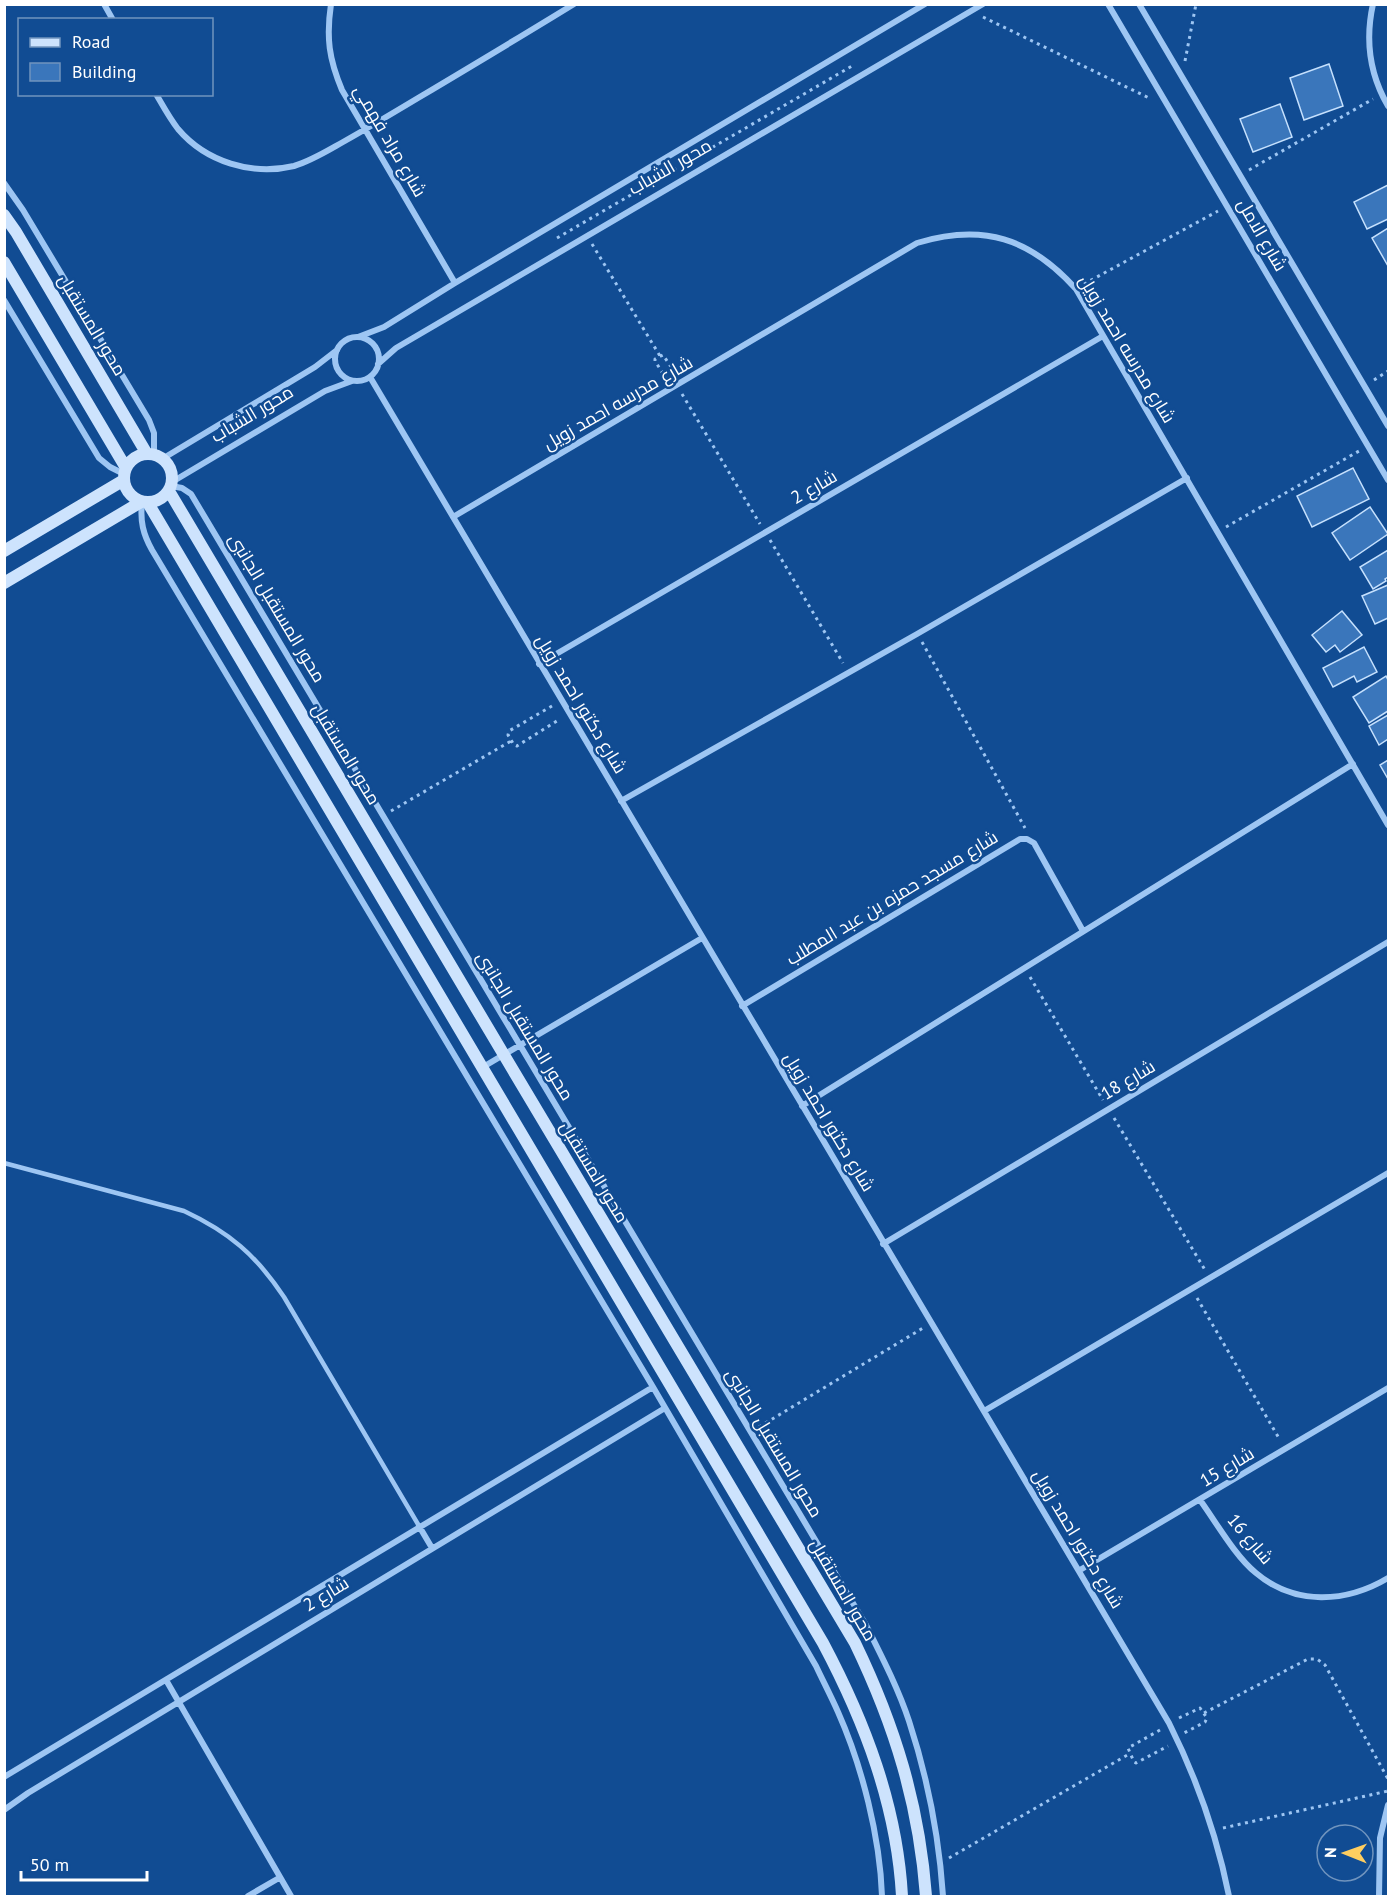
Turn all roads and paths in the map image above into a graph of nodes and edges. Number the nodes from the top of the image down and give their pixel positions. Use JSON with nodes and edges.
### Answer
{"nodes":[{"id":1,"x":104,"y":4,"type":"edge"},
{"id":2,"x":331,"y":4,"type":"edge"},
{"id":3,"x":574,"y":4,"type":"edge"},
{"id":4,"x":925,"y":4,"type":"edge"},
{"id":5,"x":982,"y":4,"type":"edge"},
{"id":6,"x":1108,"y":4,"type":"edge"},
{"id":7,"x":1139,"y":4,"type":"edge"},
{"id":8,"x":1196,"y":4,"type":"edge"},
{"id":9,"x":1373,"y":4,"type":"edge"},
{"id":10,"x":971,"y":11,"type":"junction"},
{"id":11,"x":112,"y":18,"type":"edge"},
{"id":12,"x":853,"y":65,"type":"dead end"},
{"id":13,"x":1181,"y":77,"type":"junction"},
{"id":14,"x":1381,"y":94,"type":"junction"},
{"id":15,"x":157,"y":96,"type":"edge"},
{"id":16,"x":1389,"y":106,"type":"edge"},
{"id":17,"x":1170,"y":109,"type":"junction"},
{"id":18,"x":365,"y":130,"type":"junction"},
{"id":19,"x":1239,"y":175,"type":"junction"},
{"id":20,"x":4,"y":183,"type":"edge"},
{"id":21,"x":1228,"y":206,"type":"junction"},
{"id":22,"x":4,"y":215,"type":"edge"},
{"id":23,"x":588,"y":237,"type":"junction"},
{"id":24,"x":553,"y":240,"type":"dead end"},
{"id":25,"x":4,"y":262,"type":"edge"},
{"id":26,"x":455,"y":283,"type":"junction"},
{"id":27,"x":1076,"y":289,"type":"junction"},
{"id":28,"x":4,"y":300,"type":"edge"},
{"id":29,"x":1103,"y":336,"type":"junction"},
{"id":30,"x":358,"y":337,"type":"junction"},
{"id":31,"x":336,"y":350,"type":"junction"},
{"id":32,"x":660,"y":356,"type":"junction"},
{"id":33,"x":378,"y":364,"type":"junction"},
{"id":34,"x":1389,"y":371,"type":"edge"},
{"id":35,"x":370,"y":377,"type":"junction"},
{"id":36,"x":352,"y":381,"type":"junction"},
{"id":37,"x":682,"y":383,"type":"junction"},
{"id":38,"x":1365,"y":386,"type":"junction"},
{"id":39,"x":673,"y":389,"type":"junction"},
{"id":40,"x":1389,"y":426,"type":"edge"},
{"id":41,"x":1368,"y":446,"type":"junction"},
{"id":42,"x":154,"y":456,"type":"junction"},
{"id":43,"x":124,"y":474,"type":"junction"},
{"id":44,"x":1187,"y":478,"type":"junction"},
{"id":45,"x":1389,"y":480,"type":"edge"},
{"id":46,"x":171,"y":486,"type":"junction"},
{"id":47,"x":144,"y":502,"type":"junction"},
{"id":48,"x":453,"y":517,"type":"junction"},
{"id":49,"x":1217,"y":532,"type":"junction"},
{"id":50,"x":4,"y":551,"type":"edge"},
{"id":51,"x":4,"y":583,"type":"edge"},
{"id":52,"x":917,"y":634,"type":"junction"},
{"id":53,"x":539,"y":664,"type":"junction"},
{"id":54,"x":561,"y":701,"type":"junction"},
{"id":55,"x":569,"y":714,"type":"junction"},
{"id":56,"x":511,"y":741,"type":"junction"},
{"id":57,"x":1353,"y":764,"type":"junction"},
{"id":58,"x":621,"y":801,"type":"junction"},
{"id":59,"x":382,"y":816,"type":"junction"},
{"id":60,"x":1389,"y":825,"type":"edge"},
{"id":61,"x":1024,"y":839,"type":"junction"},
{"id":62,"x":1083,"y":931,"type":"junction"},
{"id":63,"x":702,"y":938,"type":"junction"},
{"id":64,"x":1389,"y":942,"type":"edge"},
{"id":65,"x":1024,"y":968,"type":"junction"},
{"id":66,"x":742,"y":1006,"type":"junction"},
{"id":67,"x":520,"y":1046,"type":"junction"},
{"id":68,"x":504,"y":1055,"type":"junction"},
{"id":69,"x":483,"y":1067,"type":"junction"},
{"id":70,"x":802,"y":1106,"type":"junction"},
{"id":71,"x":1109,"y":1109,"type":"junction"},
{"id":72,"x":4,"y":1163,"type":"edge"},
{"id":73,"x":1389,"y":1173,"type":"edge"},
{"id":74,"x":883,"y":1244,"type":"junction"},
{"id":75,"x":1210,"y":1279,"type":"junction"},
{"id":76,"x":1192,"y":1290,"type":"junction"},
{"id":77,"x":931,"y":1323,"type":"junction"},
{"id":78,"x":653,"y":1387,"type":"junction"},
{"id":79,"x":1389,"y":1388,"type":"edge"},
{"id":80,"x":665,"y":1408,"type":"junction"},
{"id":81,"x":984,"y":1412,"type":"junction"},
{"id":82,"x":750,"y":1432,"type":"junction"},
{"id":83,"x":1285,"y":1450,"type":"junction"},
{"id":84,"x":1200,"y":1500,"type":"junction"},
{"id":85,"x":419,"y":1526,"type":"junction"},
{"id":86,"x":432,"y":1548,"type":"junction"},
{"id":87,"x":1080,"y":1570,"type":"junction"},
{"id":88,"x":1389,"y":1578,"type":"edge"},
{"id":89,"x":166,"y":1680,"type":"junction"},
{"id":90,"x":179,"y":1701,"type":"junction"},
{"id":91,"x":1204,"y":1713,"type":"junction"},
{"id":92,"x":1169,"y":1724,"type":"junction"},
{"id":93,"x":1177,"y":1739,"type":"junction"},
{"id":94,"x":1129,"y":1754,"type":"junction"},
{"id":95,"x":4,"y":1777,"type":"edge"},
{"id":96,"x":1389,"y":1779,"type":"edge"},
{"id":97,"x":1389,"y":1791,"type":"edge"},
{"id":98,"x":1389,"y":1805,"type":"edge"},
{"id":99,"x":4,"y":1810,"type":"edge"},
{"id":100,"x":1213,"y":1830,"type":"junction"},
{"id":101,"x":941,"y":1863,"type":"junction"},
{"id":102,"x":279,"y":1878,"type":"junction"},
{"id":103,"x":249,"y":1896,"type":"edge"},
{"id":104,"x":291,"y":1896,"type":"edge"},
{"id":105,"x":882,"y":1896,"type":"edge"},
{"id":106,"x":902,"y":1896,"type":"edge"},
{"id":107,"x":926,"y":1896,"type":"edge"},
{"id":108,"x":943,"y":1896,"type":"edge"},
{"id":109,"x":1228,"y":1896,"type":"edge"},
{"id":110,"x":1379,"y":1896,"type":"edge"}],
"edges":[{"from":1,"to":11,"type":"street"},
{"from":2,"to":18,"type":"street","name":"شارع مراد فهمي"},
{"from":3,"to":18,"type":"street"},
{"from":4,"to":26,"type":"street","name":"محور الشباب"},
{"from":5,"to":10,"type":"street","name":"محور الشباب"},
{"from":6,"to":17,"type":"street","name":"شارع الامل"},
{"from":7,"to":13,"type":"street","name":"شارع الامل"},
{"from":8,"to":13,"type":"path"},
{"from":9,"to":14,"type":"street"},
{"from":10,"to":17,"type":"path"},
{"from":10,"to":23,"type":"street","name":"محور الشباب"},
{"from":12,"to":24,"type":"path"},
{"from":13,"to":19,"type":"street","name":"شارع الامل"},
{"from":14,"to":16,"type":"street"},
{"from":14,"to":19,"type":"path"},
{"from":15,"to":18,"type":"street"},
{"from":17,"to":21,"type":"street","name":"شارع الامل"},
{"from":18,"to":26,"type":"street","name":"شارع مراد فهمي"},
{"from":19,"to":38,"type":"street","name":"شارع الامل"},
{"from":20,"to":42,"type":"street"},
{"from":21,"to":27,"type":"path"},
{"from":21,"to":41,"type":"street","name":"شارع الامل"},
{"from":22,"to":42,"type":"street","name":"محور المستقبل"},
{"from":23,"to":32,"type":"path"},
{"from":23,"to":33,"type":"street","name":"محور الشباب"},
{"from":25,"to":43,"type":"street"},
{"from":26,"to":30,"type":"street","name":"محور الشباب"},
{"from":27,"to":29,"type":"street","name":"شارع مدرسه احمد زويل"},
{"from":27,"to":37,"type":"street","name":"شارع مدرسه احمد زويل"},
{"from":28,"to":43,"type":"street"},
{"from":29,"to":44,"type":"street","name":"شارع مدرسه احمد زويل"},
{"from":29,"to":53,"type":"street","name":"شارع 2"},
{"from":30,"to":31,"type":"street"},
{"from":30,"to":33,"type":"street"},
{"from":31,"to":36,"type":"street"},
{"from":31,"to":42,"type":"street","name":"محور الشباب"},
{"from":32,"to":37,"type":"path"},
{"from":32,"to":39,"type":"path"},
{"from":33,"to":35,"type":"street"},
{"from":34,"to":38,"type":"path"},
{"from":35,"to":36,"type":"street"},
{"from":35,"to":48,"type":"street","name":"شارع دكتور احمد زويل"},
{"from":36,"to":46,"type":"street","name":"محور الشباب"},
{"from":37,"to":39,"type":"street","name":"شارع مدرسه احمد زويل"},
{"from":38,"to":40,"type":"street","name":"شارع الامل"},
{"from":39,"to":48,"type":"street","name":"شارع مدرسه احمد زويل"},
{"from":41,"to":45,"type":"street","name":"شارع الامل"},
{"from":41,"to":49,"type":"path"},
{"from":42,"to":43,"type":"street"},
{"from":42,"to":46,"type":"street"},
{"from":43,"to":47,"type":"street"},
{"from":43,"to":50,"type":"street"},
{"from":44,"to":49,"type":"street","name":"شارع مدرسه احمد زويل"},
{"from":44,"to":52,"type":"street"},
{"from":46,"to":47,"type":"street"},
{"from":46,"to":59,"type":"street","name":"محور المستقبل الجانبى"},
{"from":46,"to":68,"type":"street","name":"محور المستقبل"},
{"from":47,"to":51,"type":"street"},
{"from":47,"to":69,"type":"street"},
{"from":47,"to":78,"type":"street"},
{"from":48,"to":53,"type":"street","name":"شارع دكتور احمد زويل"},
{"from":49,"to":57,"type":"street","name":"شارع مدرسه احمد زويل"},
{"from":52,"to":58,"type":"street"},
{"from":52,"to":61,"type":"path"},
{"from":53,"to":54,"type":"street","name":"شارع دكتور احمد زويل"},
{"from":54,"to":55,"type":"street","name":"شارع دكتور احمد زويل"},
{"from":54,"to":56,"type":"path"},
{"from":55,"to":56,"type":"path"},
{"from":55,"to":58,"type":"street","name":"شارع دكتور احمد زويل"},
{"from":56,"to":59,"type":"path"},
{"from":57,"to":60,"type":"street","name":"شارع مدرسه احمد زويل"},
{"from":57,"to":62,"type":"street"},
{"from":58,"to":63,"type":"street","name":"شارع دكتور احمد زويل"},
{"from":59,"to":67,"type":"street","name":"محور المستقبل الجانبى"},
{"from":61,"to":62,"type":"street","name":"شارع مسجد حمزه بن عبد المطلب"},
{"from":61,"to":66,"type":"street","name":"شارع مسجد حمزه بن عبد المطلب"},
{"from":62,"to":65,"type":"street"},
{"from":63,"to":66,"type":"street","name":"شارع دكتور احمد زويل"},
{"from":63,"to":67,"type":"street"},
{"from":64,"to":71,"type":"street","name":"شارع 18"},
{"from":65,"to":70,"type":"street"},
{"from":65,"to":71,"type":"path"},
{"from":66,"to":70,"type":"street","name":"شارع دكتور احمد زويل"},
{"from":67,"to":68,"type":"street"},
{"from":67,"to":82,"type":"street","name":"محور المستقبل الجانبى"},
{"from":68,"to":69,"type":"street"},
{"from":68,"to":107,"type":"street","name":"محور المستقبل"},
{"from":69,"to":106,"type":"street"},
{"from":70,"to":74,"type":"street","name":"شارع دكتور احمد زويل"},
{"from":71,"to":74,"type":"street","name":"شارع 18"},
{"from":71,"to":75,"type":"path"},
{"from":72,"to":85,"type":"lane"},
{"from":73,"to":75,"type":"street"},
{"from":74,"to":77,"type":"street","name":"شارع دكتور احمد زويل"},
{"from":75,"to":76,"type":"street"},
{"from":76,"to":81,"type":"street"},
{"from":76,"to":83,"type":"path"},
{"from":77,"to":81,"type":"street","name":"شارع دكتور احمد زويل"},
{"from":77,"to":82,"type":"path"},
{"from":78,"to":80,"type":"street"},
{"from":78,"to":85,"type":"street","name":"شارع 2"},
{"from":79,"to":83,"type":"street","name":"شارع 15"},
{"from":80,"to":86,"type":"street","name":"شارع 2"},
{"from":80,"to":105,"type":"street"},
{"from":81,"to":87,"type":"street","name":"شارع دكتور احمد زويل"},
{"from":82,"to":101,"type":"street","name":"محور المستقبل الجانبى"},
{"from":83,"to":84,"type":"street","name":"شارع 15"},
{"from":84,"to":87,"type":"street","name":"شارع 15"},
{"from":84,"to":88,"type":"street","name":"شارع 16"},
{"from":85,"to":86,"type":"street"},
{"from":85,"to":89,"type":"street","name":"شارع 2"},
{"from":86,"to":90,"type":"street","name":"شارع 2"},
{"from":87,"to":92,"type":"street","name":"شارع دكتور احمد زويل"},
{"from":89,"to":90,"type":"street"},
{"from":89,"to":95,"type":"street","name":"شارع 2"},
{"from":90,"to":99,"type":"street","name":"شارع 2"},
{"from":90,"to":102,"type":"street"},
{"from":91,"to":92,"type":"path"},
{"from":91,"to":93,"type":"path"},
{"from":91,"to":96,"type":"path"},
{"from":92,"to":93,"type":"street","name":"شارع دكتور احمد زويل"},
{"from":92,"to":94,"type":"path"},
{"from":93,"to":94,"type":"path"},
{"from":93,"to":100,"type":"street","name":"شارع دكتور احمد زويل"},
{"from":94,"to":101,"type":"path"},
{"from":97,"to":100,"type":"path"},
{"from":98,"to":110,"type":"street"},
{"from":100,"to":109,"type":"street","name":"شارع دكتور احمد زويل"},
{"from":101,"to":108,"type":"street","name":"محور المستقبل الجانبى"},
{"from":102,"to":103,"type":"street"},
{"from":102,"to":104,"type":"street"}]}
